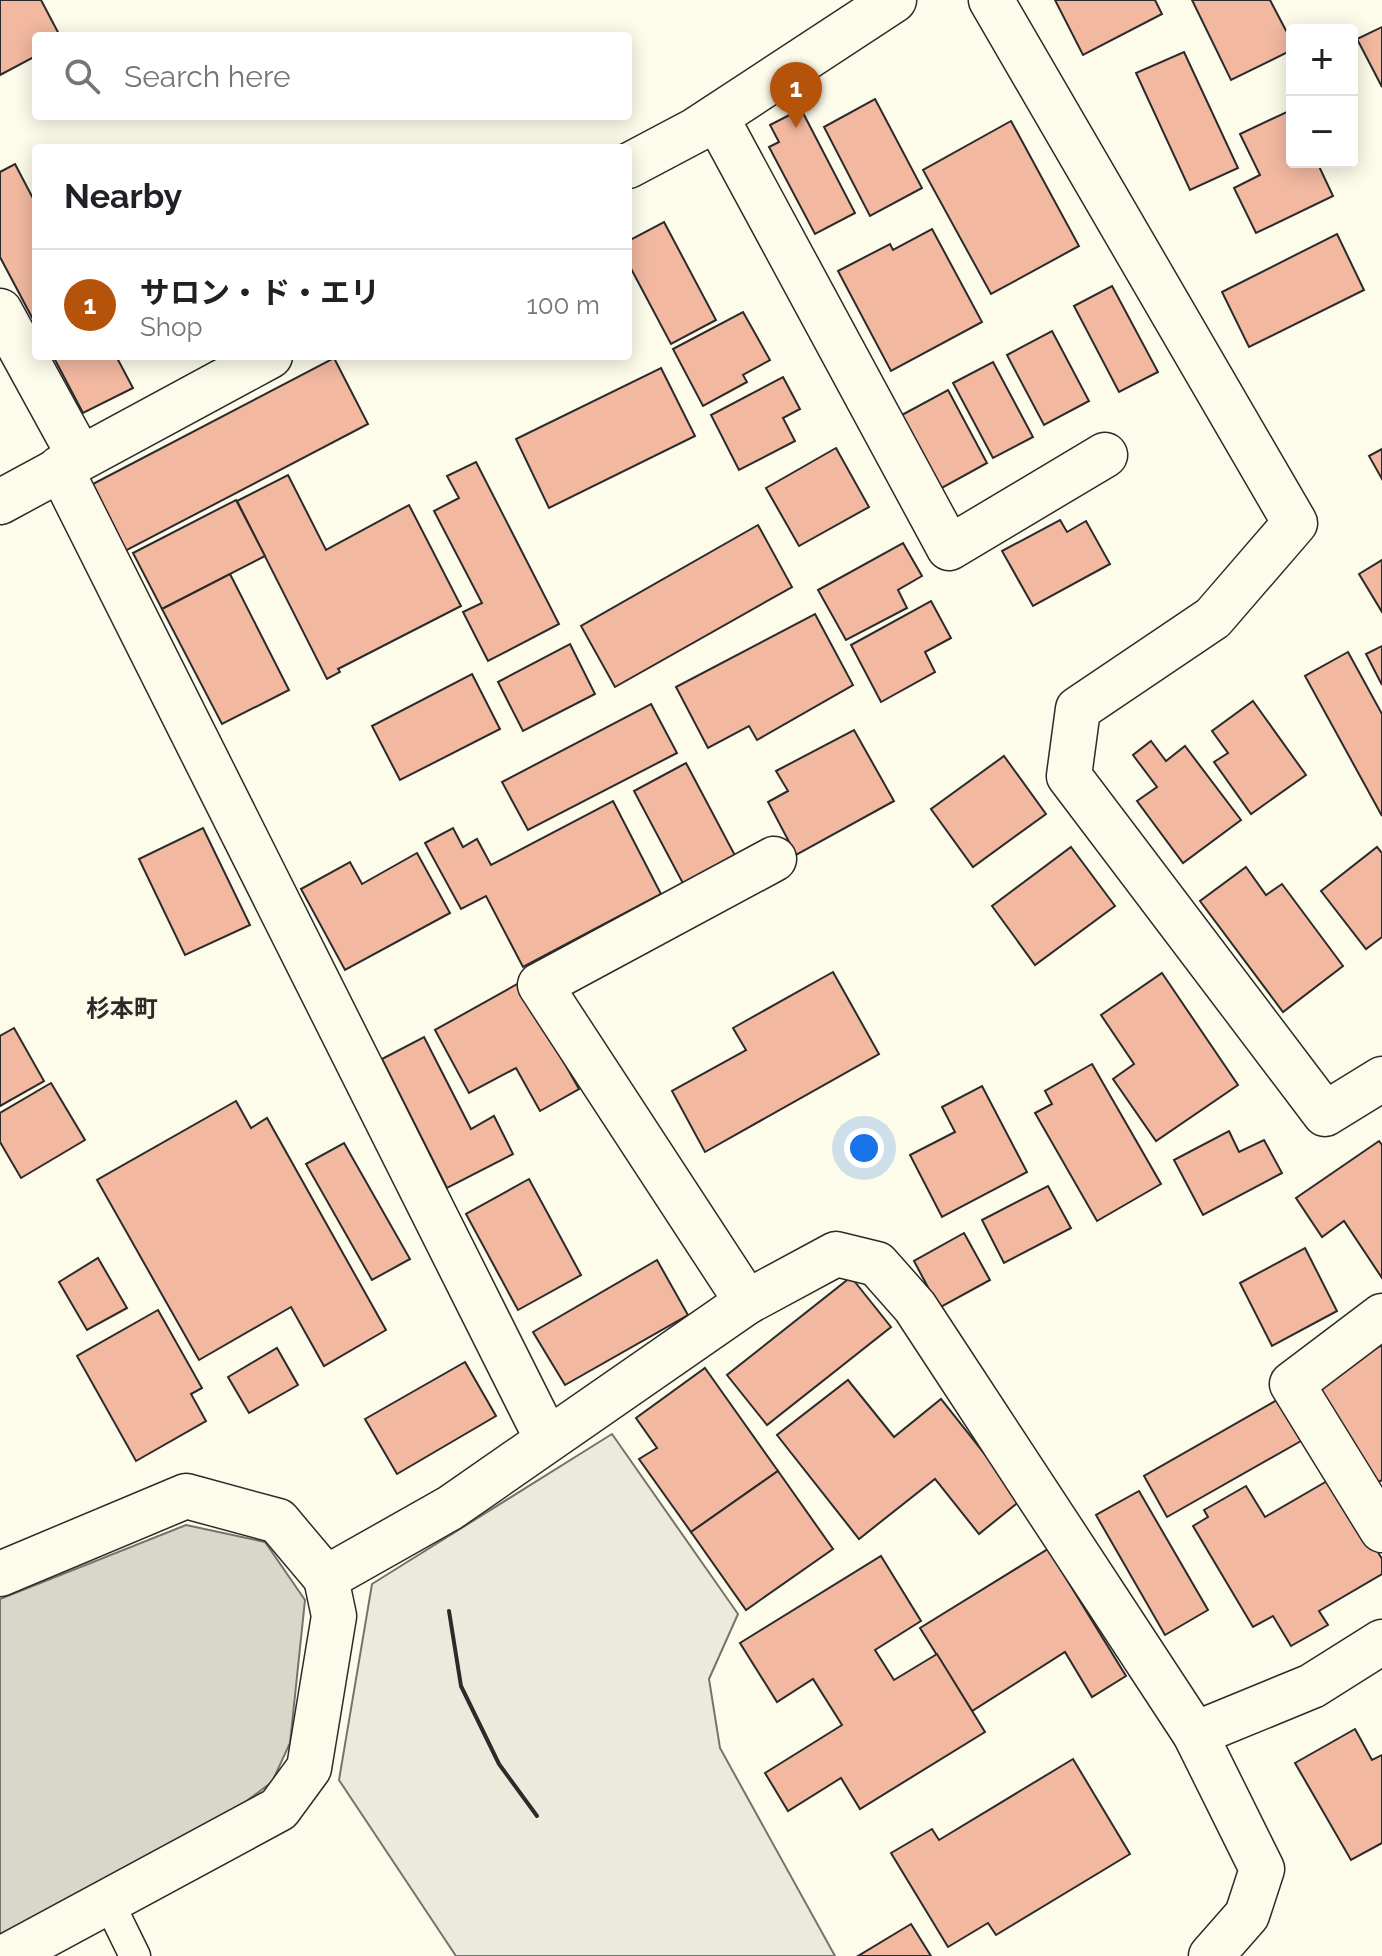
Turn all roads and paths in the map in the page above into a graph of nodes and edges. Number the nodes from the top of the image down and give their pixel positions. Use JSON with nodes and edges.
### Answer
{"nodes":[{"id":1,"x":894,"y":0,"type":"edge"},
{"id":2,"x":991,"y":0,"type":"edge"},
{"id":3,"x":716,"y":117,"type":"junction"},
{"id":4,"x":632,"y":164,"type":"edge"},
{"id":5,"x":0,"y":311,"type":"edge"},
{"id":6,"x":262,"y":360,"type":"edge"},
{"id":7,"x":1105,"y":455,"type":"dead end"},
{"id":8,"x":70,"y":462,"type":"junction"},
{"id":9,"x":0,"y":502,"type":"edge"},
{"id":10,"x":774,"y":859,"type":"dead end"},
{"id":11,"x":1382,"y":1079,"type":"edge"},
{"id":12,"x":747,"y":1302,"type":"junction"},
{"id":13,"x":1382,"y":1316,"type":"edge"},
{"id":14,"x":547,"y":1439,"type":"junction"},
{"id":15,"x":1382,"y":1530,"type":"edge"},
{"id":16,"x":0,"y":1574,"type":"edge"},
{"id":17,"x":326,"y":1578,"type":"junction"},
{"id":18,"x":1382,"y":1642,"type":"edge"},
{"id":19,"x":1195,"y":1734,"type":"junction"},
{"id":20,"x":108,"y":1901,"type":"junction"},
{"id":21,"x":7,"y":1956,"type":"edge"},
{"id":22,"x":135,"y":1956,"type":"edge"},
{"id":23,"x":1211,"y":1956,"type":"edge"}],
"edges":[{"from":1,"to":3,"type":"street"},
{"from":2,"to":11,"type":"street"},
{"from":3,"to":4,"type":"street"},
{"from":3,"to":7,"type":"street"},
{"from":5,"to":8,"type":"street"},
{"from":6,"to":8,"type":"street"},
{"from":8,"to":9,"type":"street"},
{"from":8,"to":14,"type":"street"},
{"from":10,"to":12,"type":"street"},
{"from":12,"to":14,"type":"street"},
{"from":12,"to":19,"type":"street"},
{"from":13,"to":15,"type":"street"},
{"from":14,"to":17,"type":"street"},
{"from":16,"to":17,"type":"street"},
{"from":17,"to":20,"type":"street"},
{"from":18,"to":19,"type":"street"},
{"from":19,"to":23,"type":"street"},
{"from":20,"to":21,"type":"street"},
{"from":20,"to":22,"type":"lane"}]}
